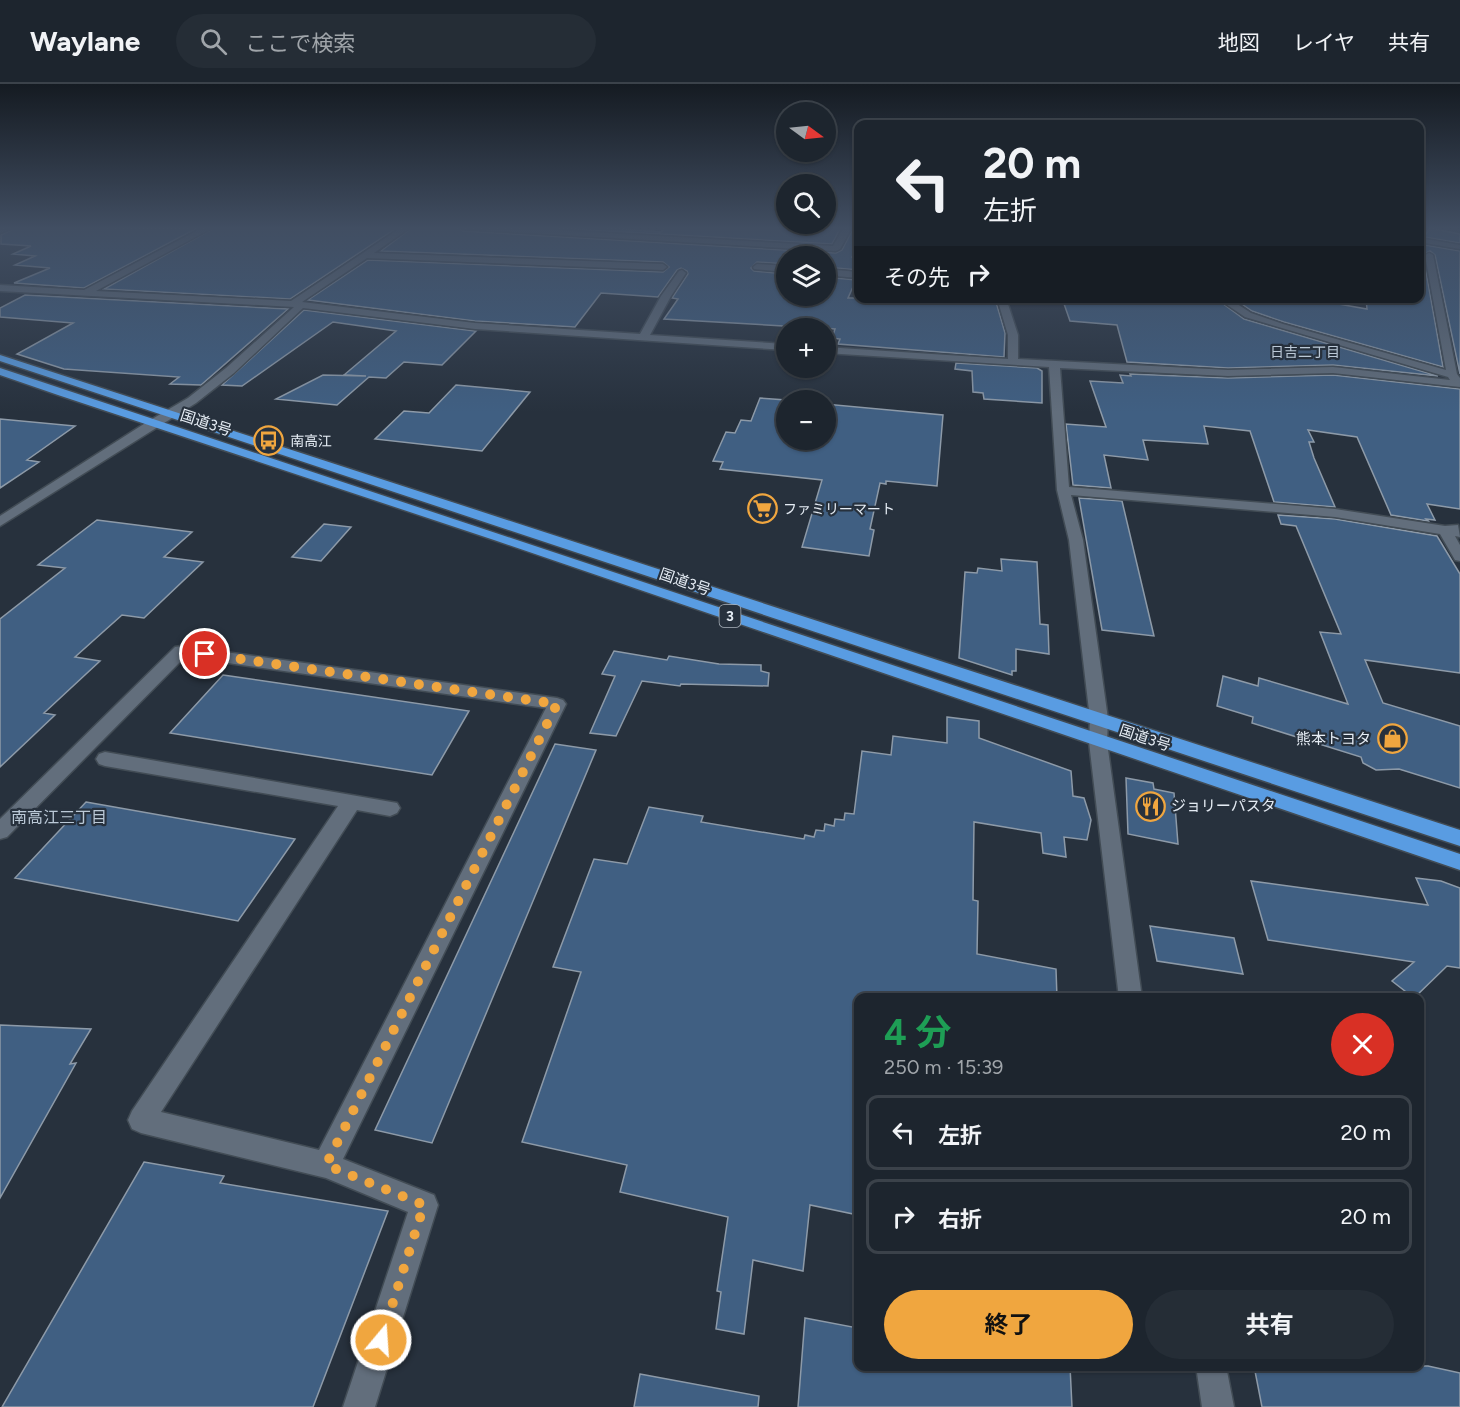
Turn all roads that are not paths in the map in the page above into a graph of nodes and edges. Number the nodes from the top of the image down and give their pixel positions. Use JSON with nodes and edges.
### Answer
{"nodes":[{"id":1,"x":16,"y":289,"type":"edge"},
{"id":2,"x":93,"y":289,"type":"edge"},
{"id":3,"x":319,"y":289,"type":"edge"},
{"id":4,"x":671,"y":289,"type":"edge"},
{"id":5,"x":1436,"y":289,"type":"edge"},
{"id":6,"x":87,"y":292,"type":"junction"},
{"id":7,"x":1003,"y":303,"type":"edge"},
{"id":8,"x":1229,"y":303,"type":"edge"},
{"id":9,"x":297,"y":305,"type":"junction"},
{"id":10,"x":643,"y":338,"type":"junction"},
{"id":11,"x":776,"y":346,"type":"edge"},
{"id":12,"x":836,"y":351,"type":"edge"},
{"id":13,"x":0,"y":358,"type":"edge"},
{"id":14,"x":1013,"y":362,"type":"junction"},
{"id":15,"x":1054,"y":364,"type":"junction"},
{"id":16,"x":0,"y":371,"type":"edge"},
{"id":17,"x":1457,"y":381,"type":"edge"},
{"id":18,"x":175,"y":413,"type":"junction"},
{"id":19,"x":151,"y":424,"type":"junction"},
{"id":20,"x":1063,"y":490,"type":"junction"},
{"id":21,"x":0,"y":522,"type":"edge"},
{"id":22,"x":1460,"y":526,"type":"edge"},
{"id":23,"x":1445,"y":531,"type":"junction"},
{"id":24,"x":1460,"y":533,"type":"edge"},
{"id":25,"x":1460,"y":557,"type":"edge"},
{"id":26,"x":1099,"y":719,"type":"junction"},
{"id":27,"x":1098,"y":742,"type":"junction"},
{"id":28,"x":105,"y":759,"type":"dead end"},
{"id":29,"x":352,"y":801,"type":"junction"},
{"id":30,"x":390,"y":808,"type":"dead end"},
{"id":31,"x":0,"y":831,"type":"edge"},
{"id":32,"x":1460,"y":838,"type":"edge"},
{"id":33,"x":1460,"y":862,"type":"edge"},
{"id":34,"x":1130,"y":993,"type":"edge"},
{"id":35,"x":326,"y":1165,"type":"junction"},
{"id":36,"x":1212,"y":1371,"type":"edge"},
{"id":37,"x":359,"y":1407,"type":"edge"},
{"id":38,"x":1218,"y":1407,"type":"edge"}],
"edges":[{"from":1,"to":6,"type":"street"},
{"from":2,"to":6,"type":"street"},
{"from":3,"to":9,"type":"street"},
{"from":4,"to":10,"type":"street"},
{"from":5,"to":17,"type":"street"},
{"from":6,"to":9,"type":"street"},
{"from":7,"to":14,"type":"street"},
{"from":8,"to":17,"type":"street"},
{"from":9,"to":10,"type":"street"},
{"from":9,"to":18,"type":"street"},
{"from":10,"to":11,"type":"street"},
{"from":12,"to":14,"type":"street"},
{"from":13,"to":18,"type":"highway","name":"国道3号","number":"3"},
{"from":14,"to":15,"type":"street"},
{"from":15,"to":17,"type":"street"},
{"from":15,"to":20,"type":"street"},
{"from":16,"to":19,"type":"highway","name":"国道3号","number":"3"},
{"from":18,"to":19,"type":"street"},
{"from":18,"to":26,"type":"highway","name":"国道3号","number":"3"},
{"from":19,"to":21,"type":"street"},
{"from":19,"to":27,"type":"highway","name":"国道3号","number":"3"},
{"from":20,"to":23,"type":"street"},
{"from":20,"to":26,"type":"street"},
{"from":22,"to":23,"type":"street"},
{"from":23,"to":24,"type":"street"},
{"from":23,"to":25,"type":"street"},
{"from":26,"to":27,"type":"street"},
{"from":26,"to":32,"type":"highway","name":"国道3号","number":"3"},
{"from":27,"to":33,"type":"highway","name":"国道3号","number":"3"},
{"from":27,"to":34,"type":"street"},
{"from":28,"to":29,"type":"street"},
{"from":29,"to":30,"type":"street"},
{"from":29,"to":35,"type":"street"},
{"from":31,"to":35,"type":"street"},
{"from":35,"to":37,"type":"street"},
{"from":36,"to":38,"type":"street"}]}
